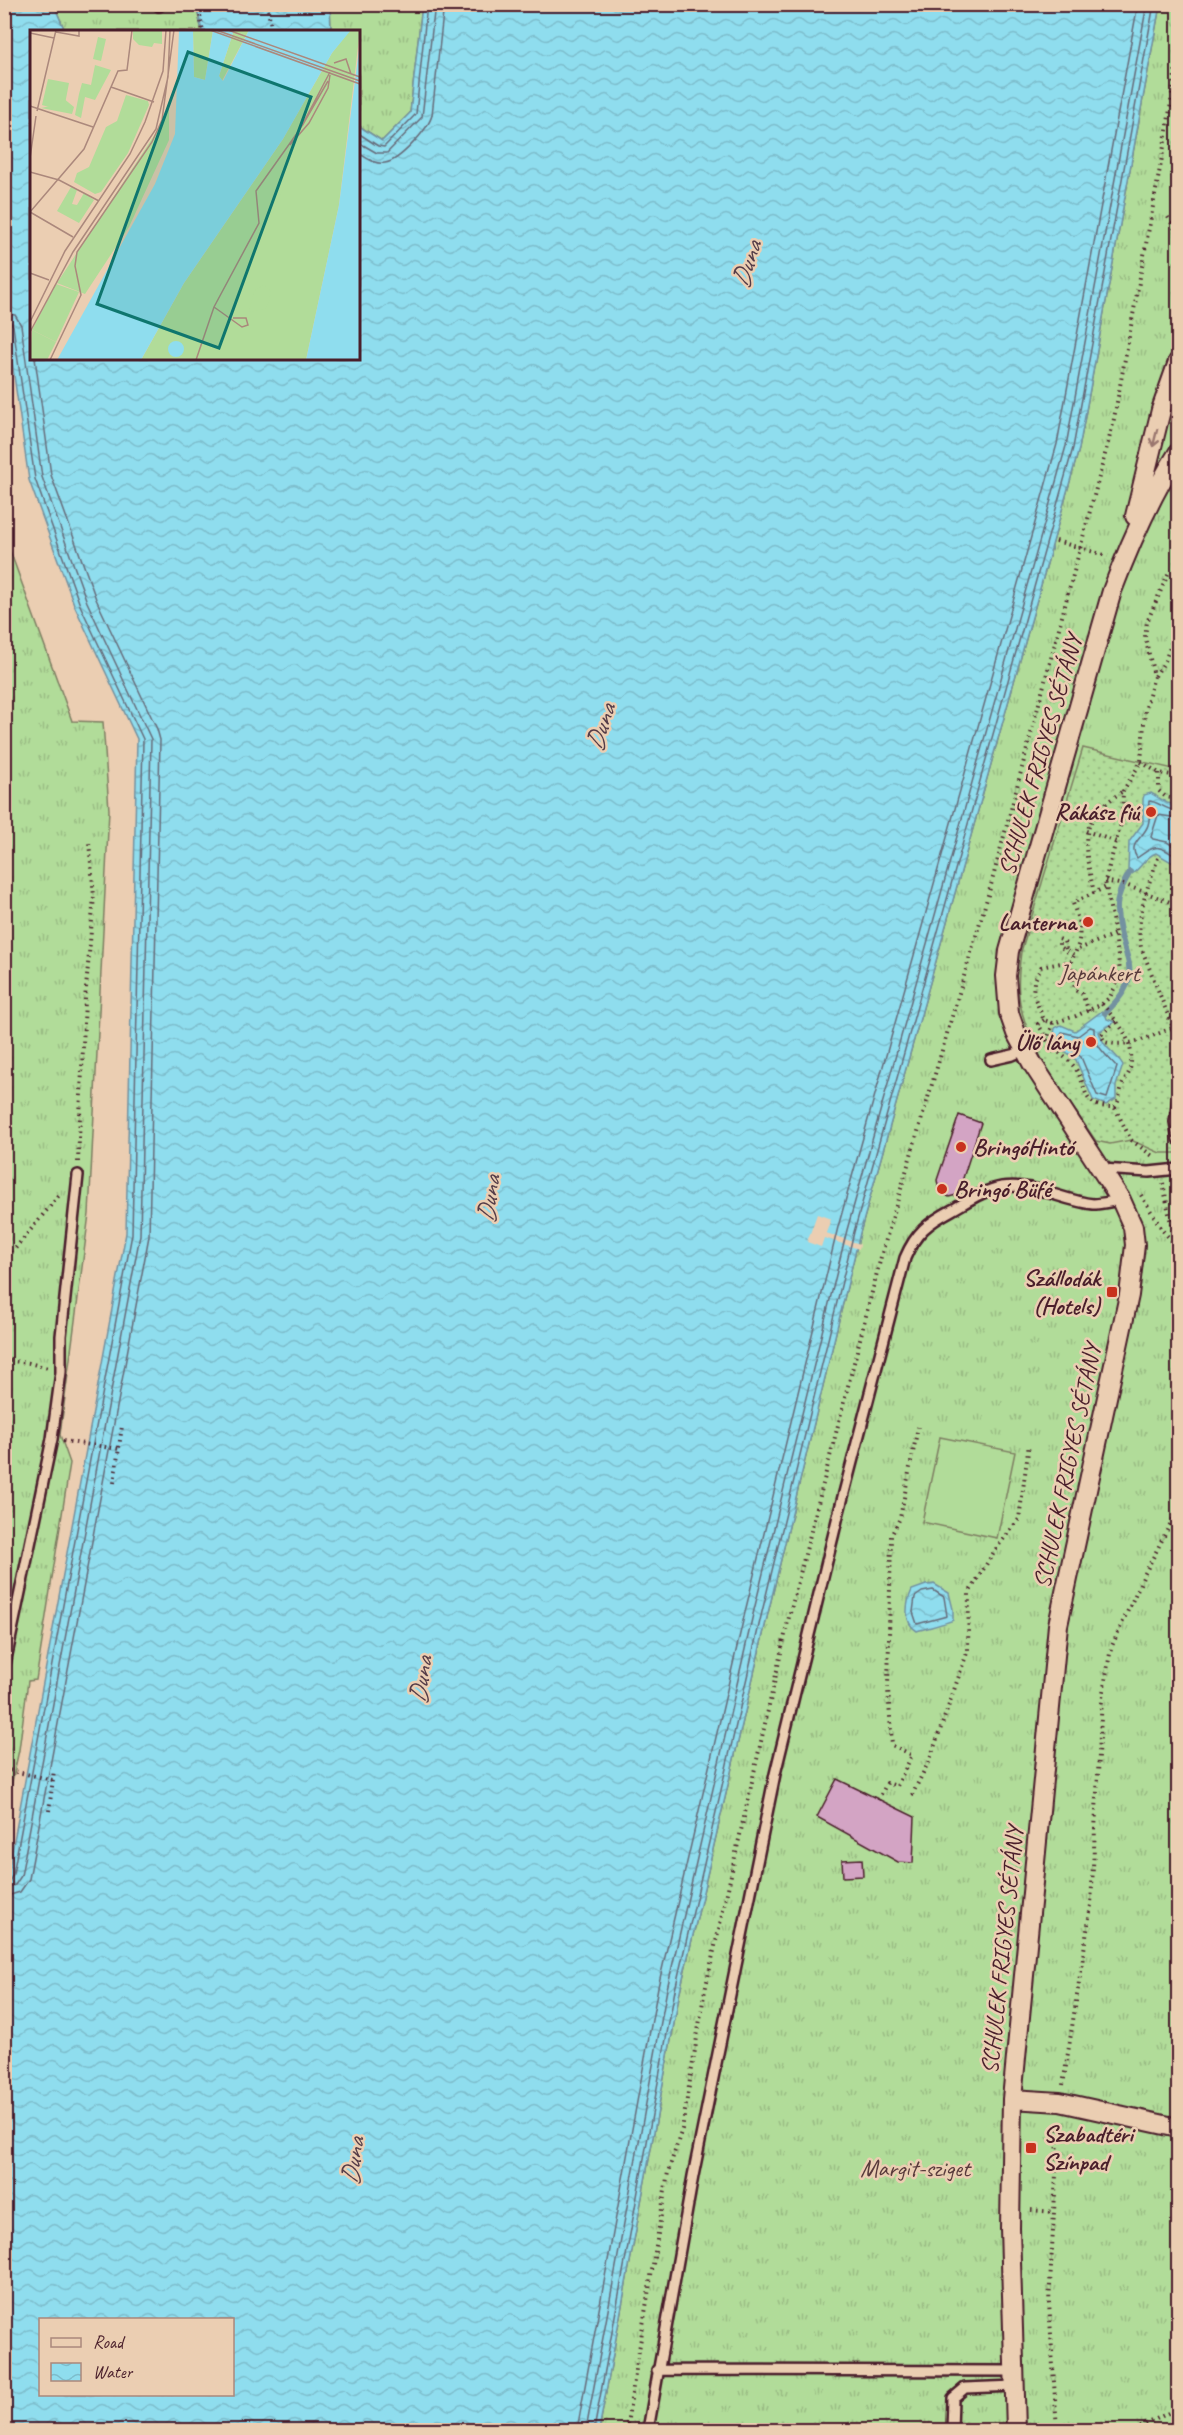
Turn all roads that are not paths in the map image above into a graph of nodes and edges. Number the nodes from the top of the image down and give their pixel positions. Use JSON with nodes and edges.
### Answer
{"nodes":[{"id":1,"x":1179,"y":362,"type":"edge"},
{"id":2,"x":1179,"y":453,"type":"edge"},
{"id":3,"x":1123,"y":562,"type":"junction"},
{"id":4,"x":1024,"y":1050,"type":"junction"},
{"id":5,"x":991,"y":1060,"type":"dead end"},
{"id":6,"x":1179,"y":1097,"type":"edge"},
{"id":7,"x":1179,"y":1139,"type":"edge"},
{"id":8,"x":1179,"y":1168,"type":"edge"},
{"id":9,"x":1102,"y":1169,"type":"junction"},
{"id":10,"x":78,"y":1174,"type":"road end"},
{"id":11,"x":1121,"y":1200,"type":"junction"},
{"id":12,"x":4,"y":1669,"type":"edge"},
{"id":13,"x":1012,"y":2099,"type":"junction"},
{"id":14,"x":1179,"y":2128,"type":"edge"},
{"id":15,"x":657,"y":2370,"type":"junction"},
{"id":16,"x":1015,"y":2378,"type":"junction"},
{"id":17,"x":648,"y":2430,"type":"edge"},
{"id":18,"x":952,"y":2430,"type":"edge"},
{"id":19,"x":1016,"y":2430,"type":"edge"}],
"edges":[{"from":1,"to":3,"type":"street","name":"SCHULEK FRIGYES SÉTÁNY","one_way":true},
{"from":2,"to":3,"type":"street","name":"SCHULEK FRIGYES SÉTÁNY"},
{"from":3,"to":4,"type":"street","name":"SCHULEK FRIGYES SÉTÁNY"},
{"from":4,"to":5,"type":"lane"},
{"from":4,"to":9,"type":"street","name":"SCHULEK FRIGYES SÉTÁNY"},
{"from":6,"to":7,"type":"lane"},
{"from":8,"to":9,"type":"lane"},
{"from":9,"to":11,"type":"street","name":"SCHULEK FRIGYES SÉTÁNY"},
{"from":10,"to":12,"type":"lane"},
{"from":11,"to":13,"type":"street","name":"SCHULEK FRIGYES SÉTÁNY"},
{"from":11,"to":15,"type":"lane"},
{"from":13,"to":14,"type":"street"},
{"from":13,"to":16,"type":"street","name":"SCHULEK FRIGYES SÉTÁNY"},
{"from":15,"to":16,"type":"lane"},
{"from":15,"to":17,"type":"lane"},
{"from":16,"to":18,"type":"lane"},
{"from":16,"to":19,"type":"street","name":"SCHULEK FRIGYES SÉTÁNY"}]}
